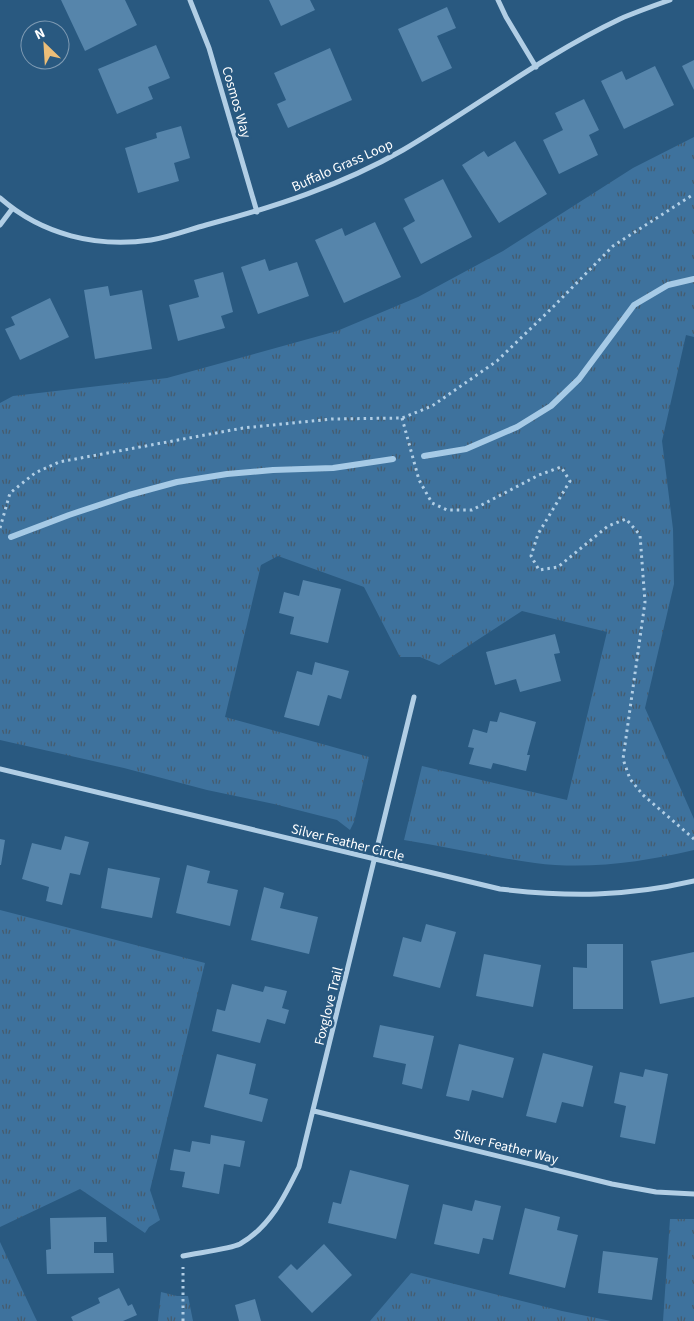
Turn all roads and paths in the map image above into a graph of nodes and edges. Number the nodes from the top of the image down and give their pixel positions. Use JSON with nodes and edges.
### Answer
{"nodes":[{"id":1,"x":190,"y":0,"type":"edge"},
{"id":2,"x":498,"y":0,"type":"edge"},
{"id":3,"x":670,"y":0,"type":"edge"},
{"id":4,"x":536,"y":67,"type":"junction"},
{"id":5,"x":694,"y":194,"type":"edge"},
{"id":6,"x":0,"y":198,"type":"edge"},
{"id":7,"x":12,"y":209,"type":"junction"},
{"id":8,"x":257,"y":212,"type":"junction"},
{"id":9,"x":0,"y":225,"type":"edge"},
{"id":10,"x":402,"y":418,"type":"junction"},
{"id":11,"x":0,"y":528,"type":"edge"},
{"id":12,"x":414,"y":697,"type":"dead end"},
{"id":13,"x":0,"y":769,"type":"edge"},
{"id":14,"x":694,"y":839,"type":"edge"},
{"id":15,"x":375,"y":860,"type":"junction"},
{"id":16,"x":694,"y":881,"type":"edge"},
{"id":17,"x":314,"y":1111,"type":"junction"},
{"id":18,"x":694,"y":1194,"type":"edge"},
{"id":19,"x":183,"y":1256,"type":"joint"},
{"id":20,"x":182,"y":1321,"type":"edge"}],
"edges":[{"from":1,"to":8,"type":"street","name":"Cosmos Way"},
{"from":2,"to":4,"type":"street"},
{"from":3,"to":4,"type":"street","name":"Buffalo Grass Loop"},
{"from":4,"to":8,"type":"street","name":"Buffalo Grass Loop"},
{"from":5,"to":10,"type":"path"},
{"from":6,"to":7,"type":"street","name":"Buffalo Grass Loop"},
{"from":7,"to":8,"type":"street","name":"Buffalo Grass Loop"},
{"from":7,"to":9,"type":"street"},
{"from":10,"to":11,"type":"path"},
{"from":10,"to":14,"type":"path"},
{"from":12,"to":15,"type":"street","name":"Foxglove Trail"},
{"from":13,"to":15,"type":"street","name":"Silver Feather Circle"},
{"from":15,"to":16,"type":"street","name":"Silver Feather Circle"},
{"from":15,"to":17,"type":"street","name":"Foxglove Trail"},
{"from":17,"to":18,"type":"street","name":"Silver Feather Way"},
{"from":17,"to":19,"type":"street","name":"Foxglove Trail"},
{"from":19,"to":20,"type":"path"}]}
